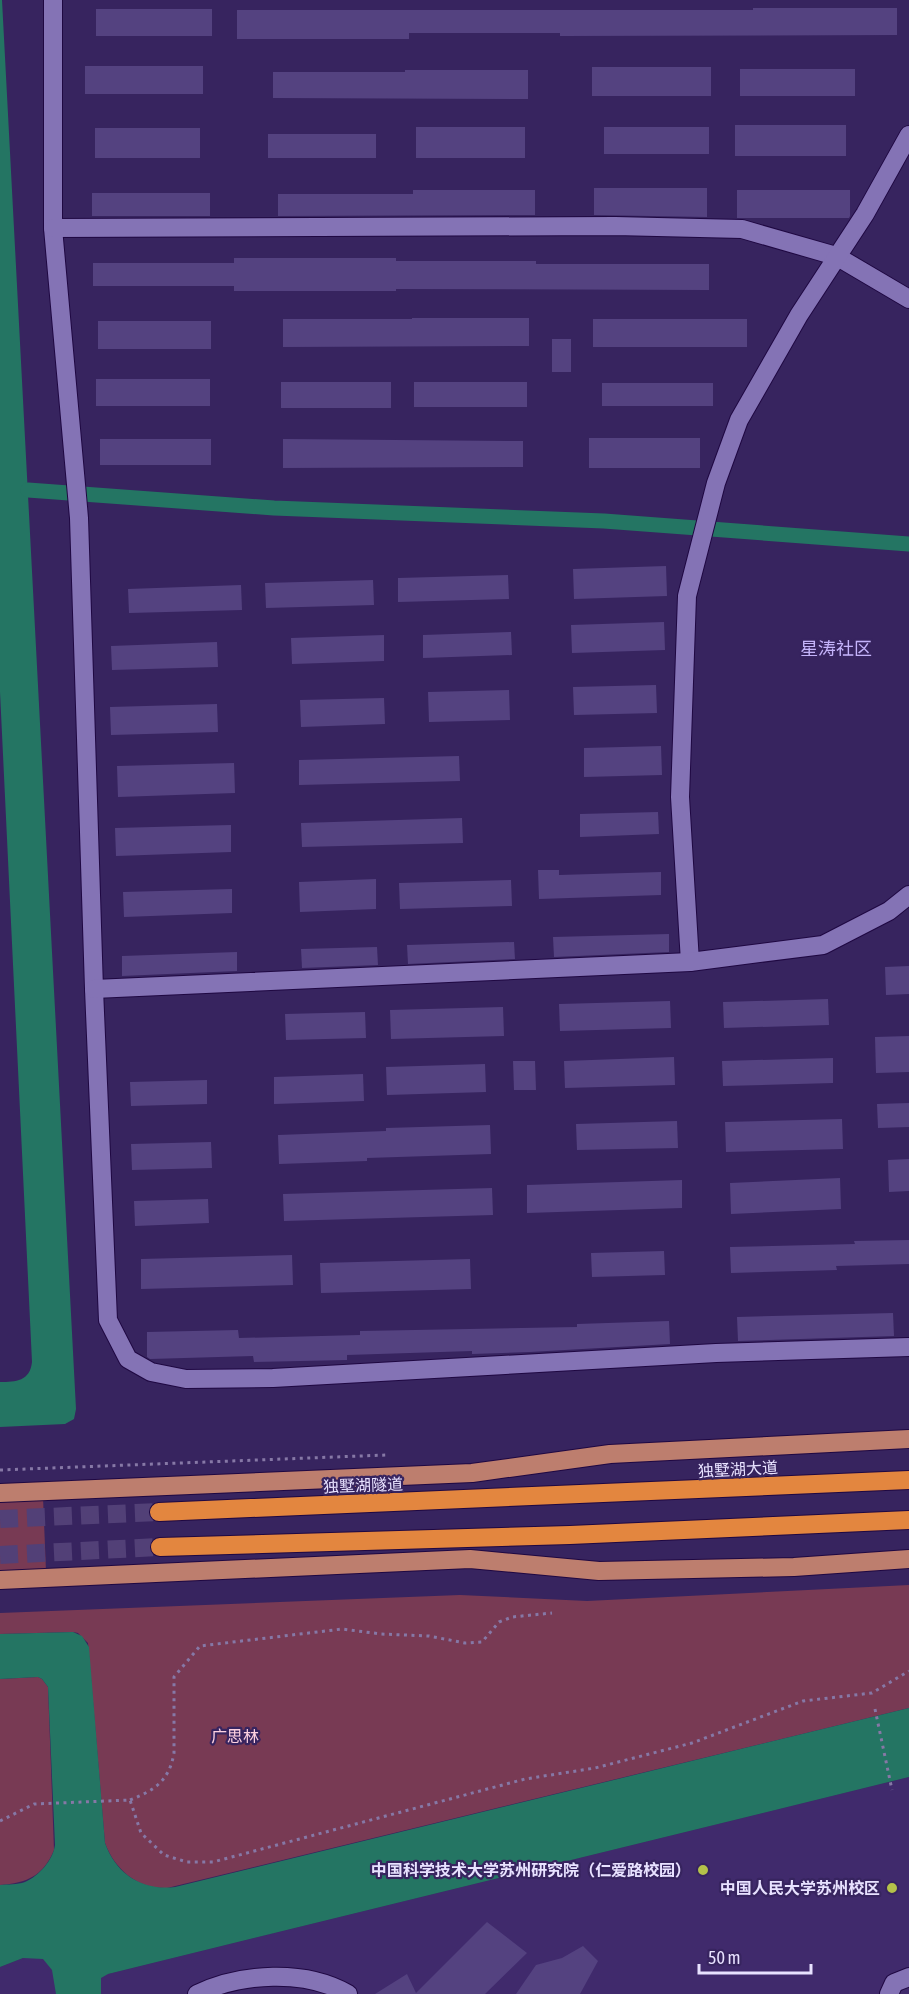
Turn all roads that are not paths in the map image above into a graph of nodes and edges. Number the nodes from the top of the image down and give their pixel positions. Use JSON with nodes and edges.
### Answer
{"nodes":[{"id":1,"x":53,"y":0,"type":"edge"},
{"id":2,"x":909,"y":135,"type":"edge"},
{"id":3,"x":53,"y":228,"type":"junction"},
{"id":4,"x":836,"y":256,"type":"junction"},
{"id":5,"x":909,"y":299,"type":"edge"},
{"id":6,"x":909,"y":895,"type":"edge"},
{"id":7,"x":690,"y":962,"type":"junction"},
{"id":8,"x":94,"y":989,"type":"junction"},
{"id":9,"x":909,"y":1347,"type":"edge"},
{"id":10,"x":909,"y":1438,"type":"edge"},
{"id":11,"x":909,"y":1480,"type":"edge"},
{"id":12,"x":0,"y":1493,"type":"edge"},
{"id":13,"x":569,"y":1496,"type":"joint"},
{"id":14,"x":159,"y":1512,"type":"tunnel mouth"},
{"id":15,"x":909,"y":1520,"type":"edge"},
{"id":16,"x":160,"y":1547,"type":"tunnel mouth"},
{"id":17,"x":909,"y":1559,"type":"edge"},
{"id":18,"x":0,"y":1580,"type":"edge"},
{"id":19,"x":909,"y":1977,"type":"edge"},
{"id":20,"x":198,"y":1994,"type":"edge"},
{"id":21,"x":348,"y":1994,"type":"edge"},
{"id":22,"x":889,"y":1994,"type":"edge"}],
"edges":[{"from":1,"to":3,"type":"street"},
{"from":2,"to":4,"type":"street"},
{"from":3,"to":4,"type":"street"},
{"from":3,"to":8,"type":"street"},
{"from":4,"to":5,"type":"street"},
{"from":4,"to":7,"type":"street"},
{"from":6,"to":7,"type":"street"},
{"from":7,"to":8,"type":"street"},
{"from":8,"to":9,"type":"street"},
{"from":10,"to":12,"type":"main road"},
{"from":11,"to":13,"type":"highway","name":"独墅湖大道"},
{"from":13,"to":14,"type":"highway","name":"独墅湖隧道"},
{"from":15,"to":16,"type":"highway"},
{"from":17,"to":18,"type":"main road"},
{"from":19,"to":22,"type":"street"},
{"from":20,"to":21,"type":"street"}]}
